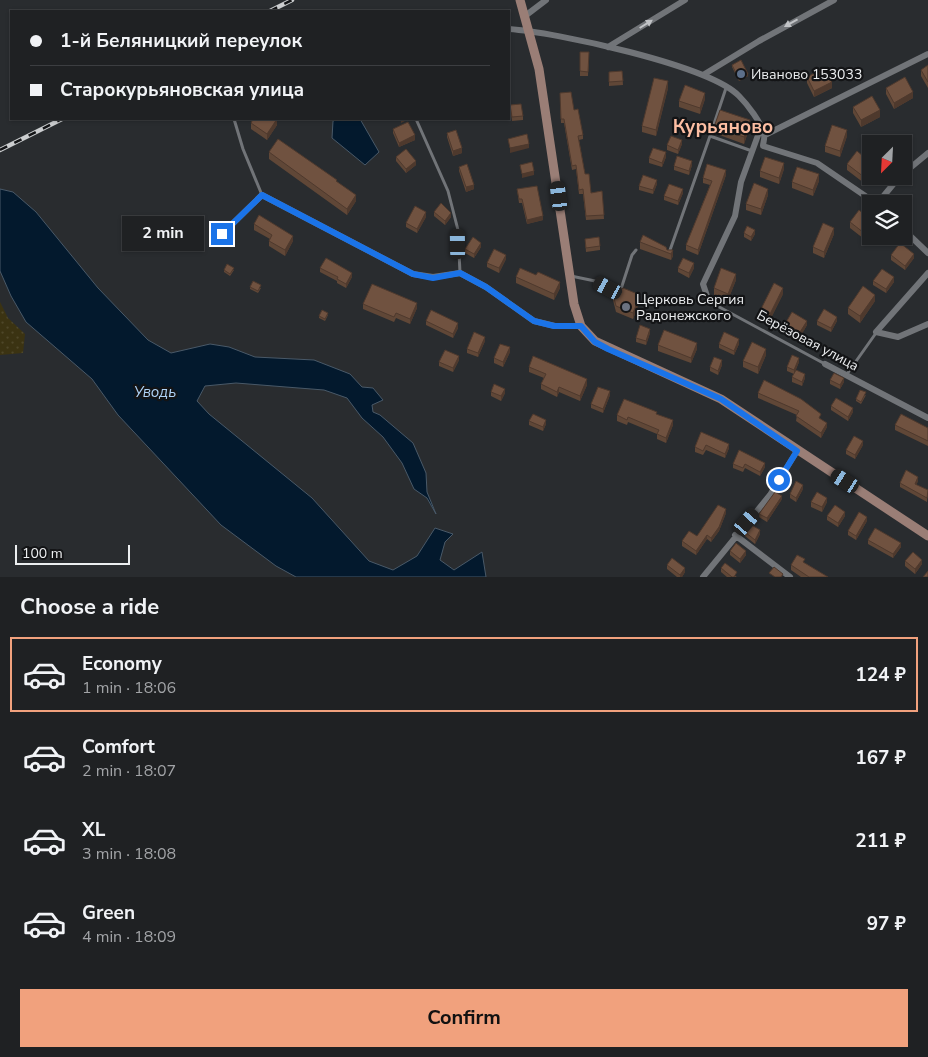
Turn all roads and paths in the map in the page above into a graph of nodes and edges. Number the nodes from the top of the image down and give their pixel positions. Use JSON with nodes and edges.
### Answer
{"nodes":[{"id":1,"x":520,"y":0,"type":"edge"},
{"id":2,"x":546,"y":0,"type":"edge"},
{"id":3,"x":685,"y":0,"type":"edge"},
{"id":4,"x":834,"y":0,"type":"edge"},
{"id":5,"x":525,"y":16,"type":"junction"},
{"id":6,"x":510,"y":30,"type":"edge"},
{"id":7,"x":529,"y":31,"type":"junction"},
{"id":8,"x":608,"y":48,"type":"junction"},
{"id":9,"x":928,"y":54,"type":"edge"},
{"id":10,"x":703,"y":75,"type":"junction"},
{"id":11,"x":726,"y":88,"type":"junction"},
{"id":12,"x":234,"y":120,"type":"edge"},
{"id":13,"x":416,"y":120,"type":"edge"},
{"id":14,"x":761,"y":127,"type":"junction"},
{"id":15,"x":764,"y":135,"type":"junction"},
{"id":16,"x":710,"y":136,"type":"junction"},
{"id":17,"x":752,"y":152,"type":"junction"},
{"id":18,"x":928,"y":153,"type":"edge"},
{"id":19,"x":912,"y":166,"type":"edge"},
{"id":20,"x":893,"y":185,"type":"edge"},
{"id":21,"x":262,"y":195,"type":"junction"},
{"id":22,"x":864,"y":195,"type":"edge"},
{"id":23,"x":884,"y":195,"type":"edge"},
{"id":24,"x":222,"y":234,"type":"dead end"},
{"id":25,"x":912,"y":238,"type":"edge"},
{"id":26,"x":636,"y":250,"type":"dead end"},
{"id":27,"x":669,"y":253,"type":"edge"},
{"id":28,"x":928,"y":253,"type":"edge"},
{"id":29,"x":460,"y":273,"type":"junction"},
{"id":30,"x":928,"y":273,"type":"edge"},
{"id":31,"x":569,"y":276,"type":"junction"},
{"id":32,"x":709,"y":302,"type":"joint"},
{"id":33,"x":928,"y":324,"type":"edge"},
{"id":34,"x":581,"y":326,"type":"junction"},
{"id":35,"x":876,"y":332,"type":"junction"},
{"id":36,"x":825,"y":364,"type":"joint"},
{"id":37,"x":847,"y":374,"type":"junction"},
{"id":38,"x":928,"y":418,"type":"edge"},
{"id":39,"x":797,"y":451,"type":"junction"},
{"id":40,"x":735,"y":535,"type":"junction"},
{"id":41,"x":928,"y":536,"type":"edge"},
{"id":42,"x":703,"y":577,"type":"edge"},
{"id":43,"x":790,"y":577,"type":"edge"}],
"edges":[{"from":1,"to":5,"type":"main road"},
{"from":2,"to":5,"type":"street"},
{"from":8,"to":3,"type":"street","one_way":true},
{"from":4,"to":10,"type":"street","one_way":true},
{"from":5,"to":7,"type":"main road"},
{"from":6,"to":7,"type":"street"},
{"from":7,"to":8,"type":"street"},
{"from":7,"to":31,"type":"main road"},
{"from":8,"to":10,"type":"street"},
{"from":9,"to":15,"type":"street"},
{"from":10,"to":11,"type":"street"},
{"from":11,"to":14,"type":"street"},
{"from":11,"to":16,"type":"lane"},
{"from":12,"to":21,"type":"lane"},
{"from":13,"to":29,"type":"lane"},
{"from":14,"to":15,"type":"street"},
{"from":14,"to":17,"type":"street","name":"Берёзовая улица"},
{"from":15,"to":22,"type":"street"},
{"from":16,"to":17,"type":"lane"},
{"from":16,"to":27,"type":"lane"},
{"from":17,"to":32,"type":"street","name":"Берёзовая улица"},
{"from":18,"to":19,"type":"street"},
{"from":20,"to":23,"type":"street"},
{"from":21,"to":24,"type":"street"},
{"from":21,"to":29,"type":"street"},
{"from":25,"to":28,"type":"street"},
{"from":26,"to":31,"type":"lane"},
{"from":29,"to":34,"type":"street"},
{"from":30,"to":35,"type":"street"},
{"from":31,"to":34,"type":"main road"},
{"from":32,"to":36,"type":"lane","name":"Берёзовая улица"},
{"from":33,"to":35,"type":"street"},
{"from":34,"to":39,"type":"main road"},
{"from":35,"to":37,"type":"lane"},
{"from":36,"to":37,"type":"street","name":"Берёзовая улица"},
{"from":37,"to":38,"type":"street","name":"Берёзовая улица"},
{"from":39,"to":40,"type":"street"},
{"from":39,"to":41,"type":"main road"},
{"from":40,"to":42,"type":"street"},
{"from":40,"to":43,"type":"street"}]}
